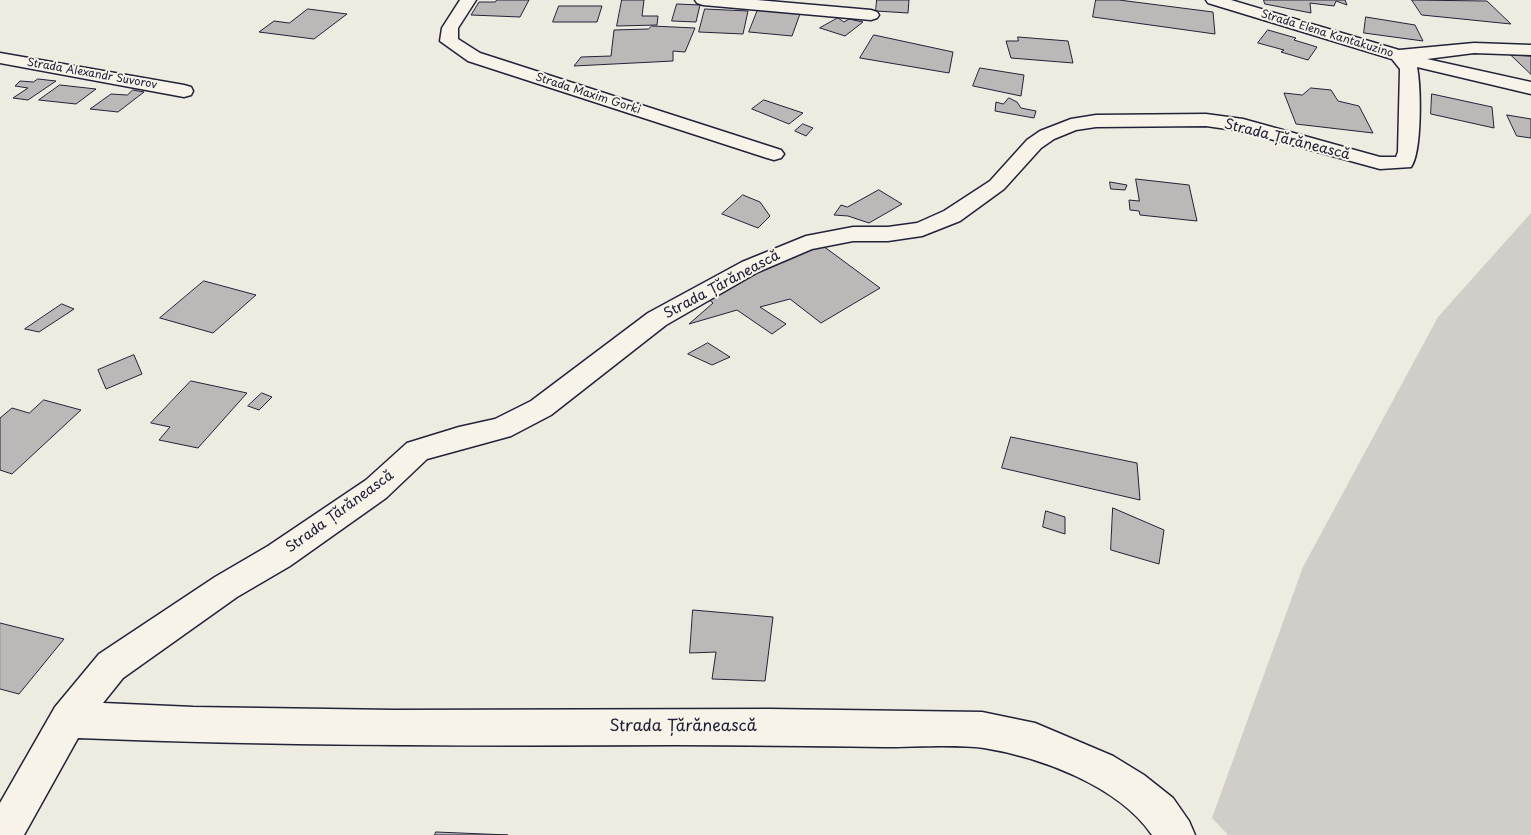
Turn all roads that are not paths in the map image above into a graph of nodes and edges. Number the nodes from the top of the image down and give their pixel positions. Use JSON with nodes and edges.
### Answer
{"nodes":[{"id":1,"x":468,"y":0,"type":"edge"},
{"id":2,"x":703,"y":0,"type":"edge"},
{"id":3,"x":1214,"y":0,"type":"edge"},
{"id":4,"x":870,"y":15,"type":"dead end"},
{"id":5,"x":1531,"y":50,"type":"edge"},
{"id":6,"x":1398,"y":55,"type":"junction"},
{"id":7,"x":0,"y":58,"type":"edge"},
{"id":8,"x":1531,"y":88,"type":"edge"},
{"id":9,"x":184,"y":91,"type":"dead end"},
{"id":10,"x":774,"y":154,"type":"dead end"},
{"id":11,"x":68,"y":720,"type":"junction"},
{"id":12,"x":3,"y":835,"type":"edge"},
{"id":13,"x":1176,"y":835,"type":"edge"}],
"edges":[{"from":1,"to":10,"type":"street","name":"Strada Maxim Gorki"},
{"from":2,"to":4,"type":"street"},
{"from":3,"to":6,"type":"street","name":"Strada Elena Kantakuzino"},
{"from":5,"to":6,"type":"street","name":"Strada Elena Kantakuzino"},
{"from":6,"to":8,"type":"street"},
{"from":6,"to":11,"type":"street","name":"Strada Țărănească"},
{"from":7,"to":9,"type":"street","name":"Strada Alexandr Suvorov"},
{"from":11,"to":12,"type":"street","name":"Strada Țărănească"},
{"from":11,"to":13,"type":"street","name":"Strada Țărănească"}]}
